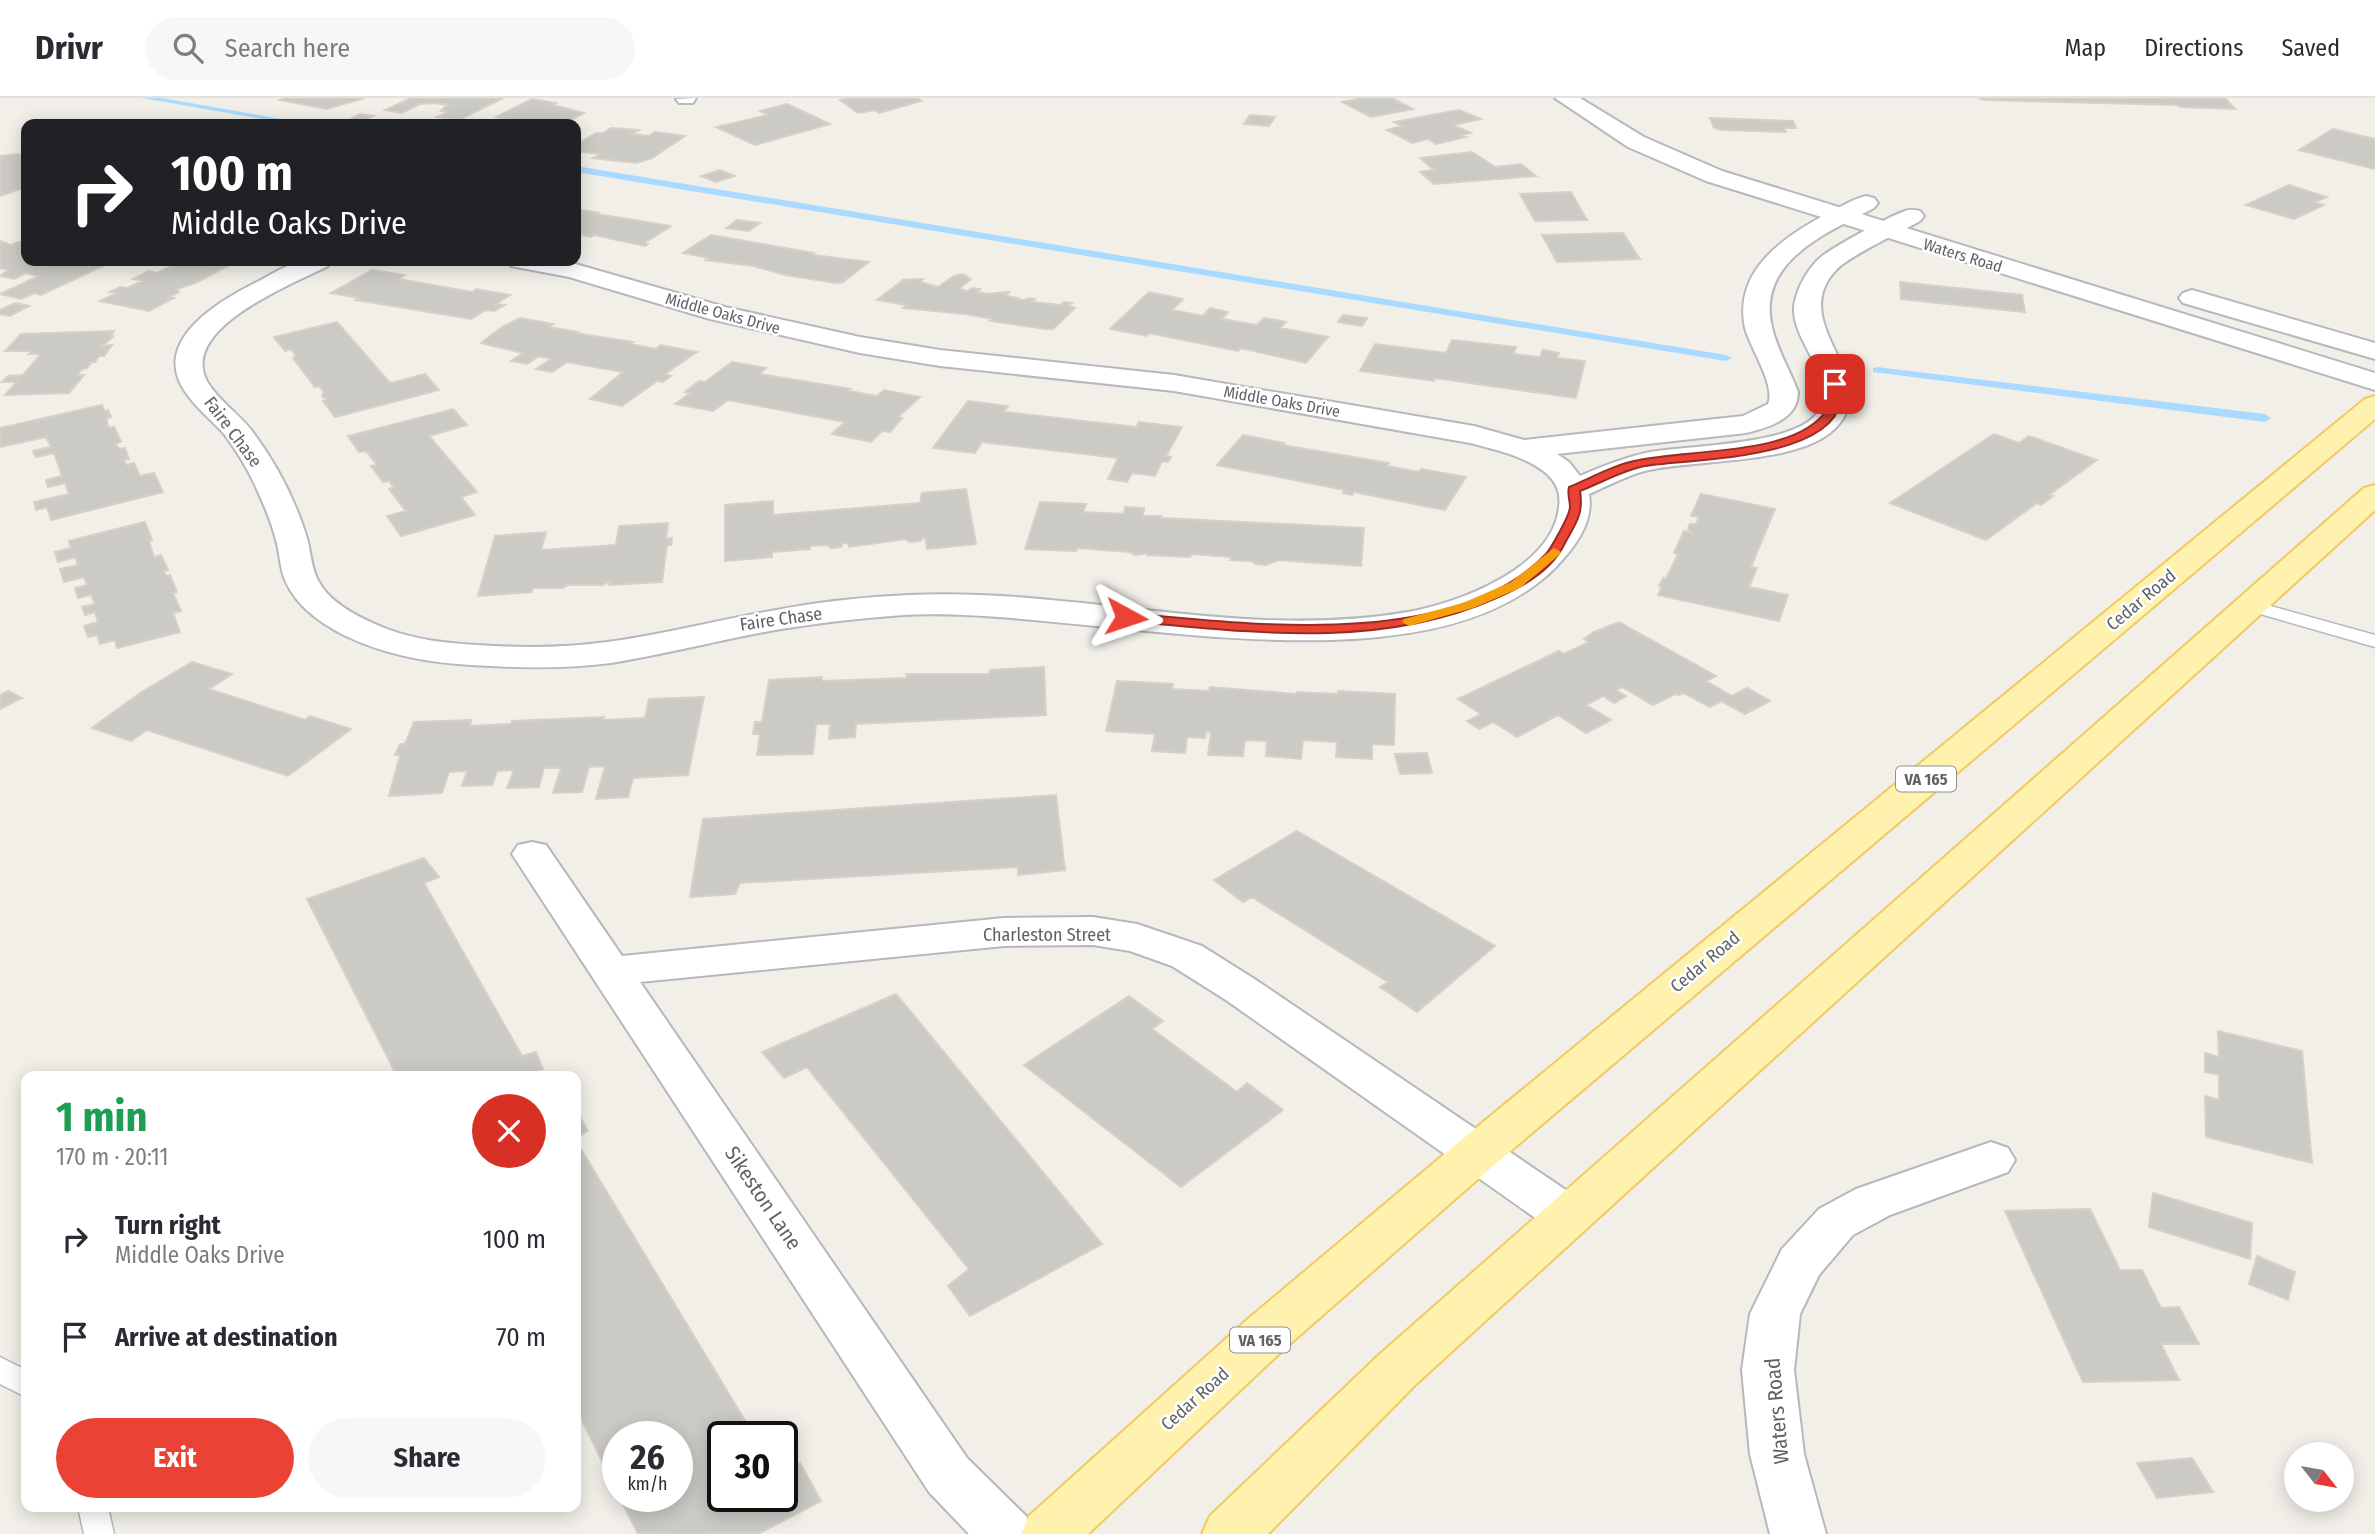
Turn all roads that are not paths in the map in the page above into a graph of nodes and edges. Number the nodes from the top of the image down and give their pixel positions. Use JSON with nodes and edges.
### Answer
{"nodes":[{"id":1,"x":1565,"y":98,"type":"edge"},
{"id":2,"x":1578,"y":98,"type":"edge"},
{"id":3,"x":1866,"y":203,"type":"junction"},
{"id":4,"x":1912,"y":216,"type":"junction"},
{"id":5,"x":1840,"y":217,"type":"junction"},
{"id":6,"x":1884,"y":231,"type":"junction"},
{"id":7,"x":2072,"y":263,"type":"dead end"},
{"id":8,"x":309,"y":266,"type":"edge"},
{"id":9,"x":548,"y":266,"type":"edge"},
{"id":10,"x":2164,"y":290,"type":"dead end"},
{"id":11,"x":2375,"y":351,"type":"edge"},
{"id":12,"x":2375,"y":382,"type":"edge"},
{"id":13,"x":2375,"y":405,"type":"edge"},
{"id":14,"x":1523,"y":449,"type":"junction"},
{"id":15,"x":1574,"y":489,"type":"junction"},
{"id":16,"x":2375,"y":494,"type":"edge"},
{"id":17,"x":2249,"y":605,"type":"junction"},
{"id":18,"x":2375,"y":640,"type":"edge"},
{"id":19,"x":531,"y":854,"type":"dead end"},
{"id":20,"x":611,"y":971,"type":"junction"},
{"id":21,"x":1477,"y":1153,"type":"junction"},
{"id":22,"x":1991,"y":1160,"type":"dead end"},
{"id":23,"x":1568,"y":1216,"type":"junction"},
{"id":24,"x":0,"y":1369,"type":"edge"},
{"id":25,"x":21,"y":1382,"type":"edge"},
{"id":26,"x":94,"y":1512,"type":"edge"},
{"id":27,"x":99,"y":1534,"type":"edge"},
{"id":28,"x":1006,"y":1534,"type":"edge"},
{"id":29,"x":1049,"y":1534,"type":"edge"},
{"id":30,"x":1230,"y":1534,"type":"edge"},
{"id":31,"x":1798,"y":1534,"type":"edge"}],
"edges":[{"from":1,"to":5,"type":"street","name":"Waters Road"},
{"from":2,"to":3,"type":"street","name":"Waters Road"},
{"from":3,"to":4,"type":"street","name":"Waters Road"},
{"from":3,"to":5,"type":"street","name":"Middle Oaks Drive"},
{"from":4,"to":6,"type":"street"},
{"from":4,"to":7,"type":"street","name":"Waters Road"},
{"from":5,"to":6,"type":"street","name":"Waters Road"},
{"from":5,"to":14,"type":"street","name":"Middle Oaks Drive"},
{"from":6,"to":12,"type":"street","name":"Waters Road"},
{"from":6,"to":15,"type":"street"},
{"from":8,"to":15,"type":"street","name":"Faire Chase"},
{"from":9,"to":14,"type":"street","name":"Middle Oaks Drive"},
{"from":10,"to":11,"type":"street"},
{"from":13,"to":21,"type":"main road","name":"Cedar Road","number":"VA 165"},
{"from":14,"to":15,"type":"street"},
{"from":16,"to":17,"type":"main road"},
{"from":17,"to":18,"type":"lane"},
{"from":17,"to":23,"type":"main road"},
{"from":19,"to":20,"type":"street","name":"Sikeston Lane"},
{"from":20,"to":21,"type":"street","name":"Charleston Street"},
{"from":20,"to":28,"type":"street","name":"Sikeston Lane"},
{"from":21,"to":23,"type":"street","name":"Charleston Street"},
{"from":21,"to":29,"type":"main road","name":"Cedar Road","number":"VA 165"},
{"from":22,"to":31,"type":"street","name":"Waters Road"},
{"from":23,"to":30,"type":"main road"},
{"from":24,"to":25,"type":"lane"},
{"from":26,"to":27,"type":"lane"}]}
